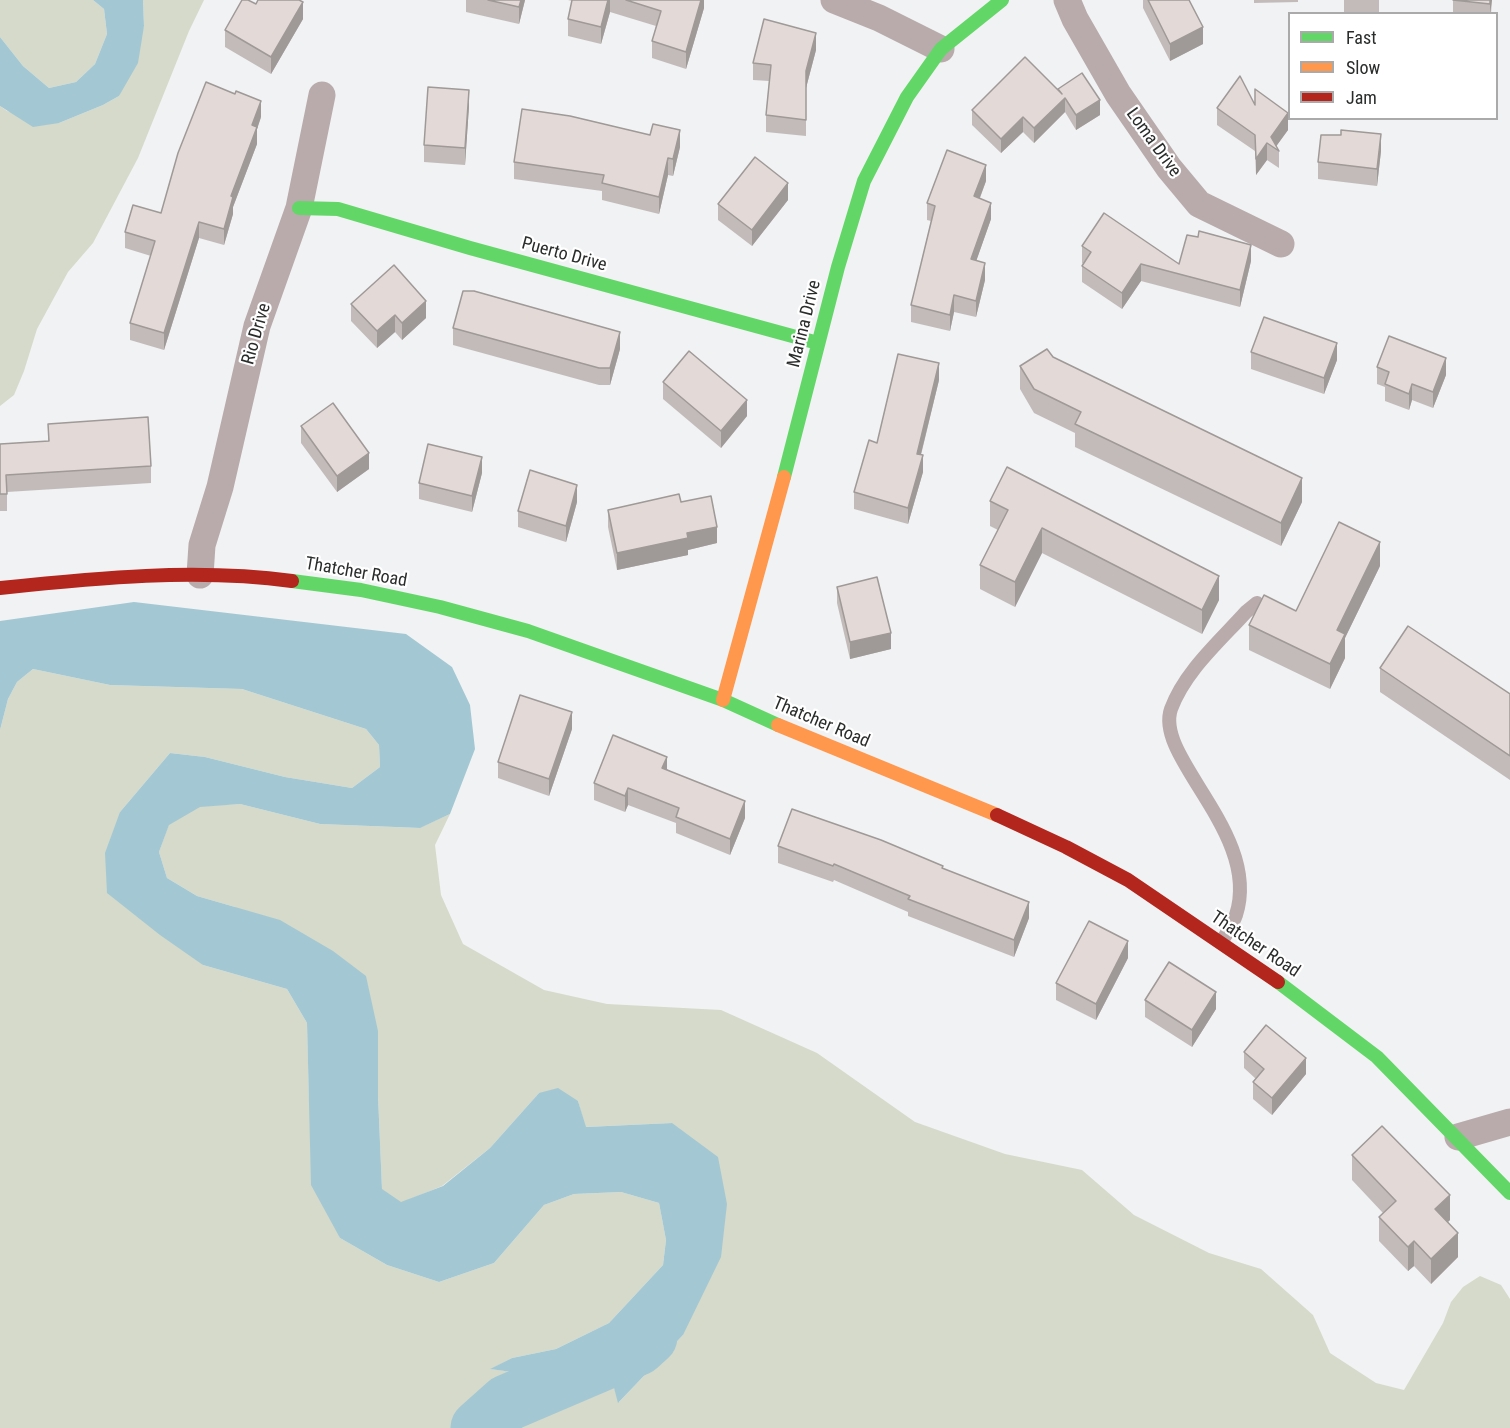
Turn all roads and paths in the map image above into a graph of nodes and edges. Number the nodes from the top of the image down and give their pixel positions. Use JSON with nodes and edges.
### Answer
{"nodes":[{"id":1,"x":834,"y":0,"type":"edge"},
{"id":2,"x":1002,"y":0,"type":"edge"},
{"id":3,"x":1067,"y":0,"type":"edge"},
{"id":4,"x":941,"y":49,"type":"junction"},
{"id":5,"x":322,"y":96,"type":"dead end"},
{"id":6,"x":299,"y":208,"type":"junction"},
{"id":7,"x":1281,"y":244,"type":"dead end"},
{"id":8,"x":818,"y":344,"type":"junction"},
{"id":9,"x":200,"y":575,"type":"junction"},
{"id":10,"x":0,"y":588,"type":"edge"},
{"id":11,"x":1257,"y":603,"type":"edge"},
{"id":12,"x":723,"y":700,"type":"junction"},
{"id":13,"x":1221,"y":943,"type":"junction"},
{"id":14,"x":1510,"y":1122,"type":"edge"},
{"id":15,"x":1458,"y":1137,"type":"junction"},
{"id":16,"x":1510,"y":1192,"type":"edge"}],
"edges":[{"from":1,"to":4,"type":"street"},
{"from":2,"to":4,"type":"main road","name":"Marina Drive"},
{"from":3,"to":7,"type":"street","name":"Loma Drive"},
{"from":4,"to":8,"type":"main road","name":"Marina Drive"},
{"from":5,"to":6,"type":"street","name":"Rio Drive"},
{"from":6,"to":8,"type":"main road","name":"Puerto Drive"},
{"from":6,"to":9,"type":"street","name":"Rio Drive"},
{"from":8,"to":12,"type":"main road","name":"Marina Drive"},
{"from":9,"to":10,"type":"main road","name":"Thatcher Road"},
{"from":9,"to":12,"type":"main road","name":"Thatcher Road"},
{"from":11,"to":13,"type":"lane"},
{"from":12,"to":13,"type":"main road","name":"Thatcher Road"},
{"from":13,"to":15,"type":"main road","name":"Thatcher Road"},
{"from":14,"to":15,"type":"street"},
{"from":15,"to":16,"type":"main road","name":"Thatcher Road"}]}
